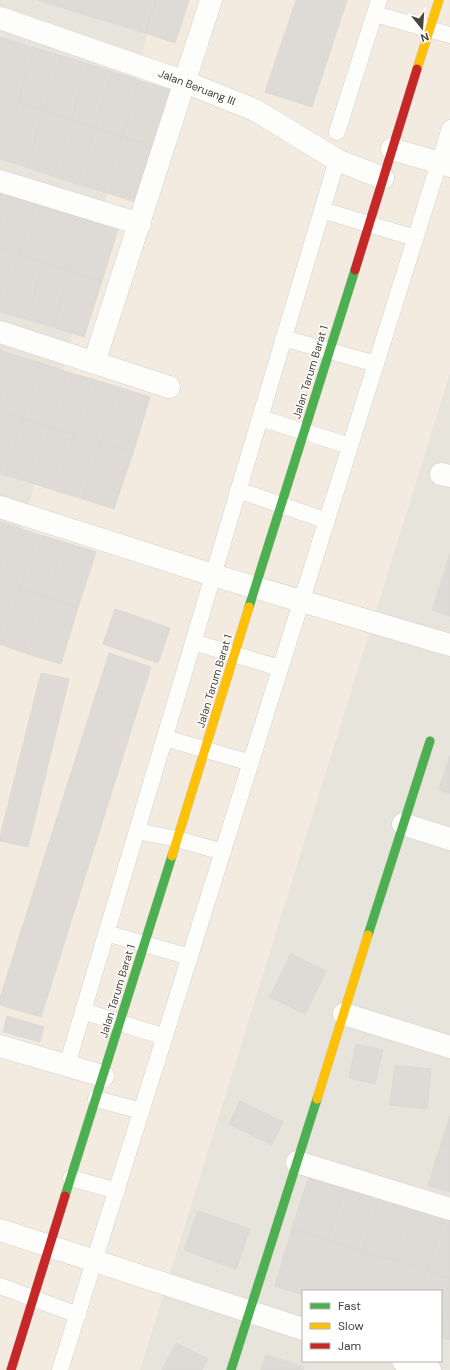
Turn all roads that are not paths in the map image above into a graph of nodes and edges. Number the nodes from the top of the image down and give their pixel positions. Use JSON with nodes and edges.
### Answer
{"nodes":[{"id":1,"x":211,"y":0,"type":"edge"},
{"id":2,"x":439,"y":0,"type":"edge"},
{"id":3,"x":377,"y":7,"type":"edge"},
{"id":4,"x":0,"y":18,"type":"edge"},
{"id":5,"x":430,"y":29,"type":"junction"},
{"id":6,"x":450,"y":35,"type":"edge"},
{"id":7,"x":185,"y":82,"type":"junction"},
{"id":8,"x":450,"y":128,"type":"edge"},
{"id":9,"x":337,"y":132,"type":"dead end"},
{"id":10,"x":392,"y":149,"type":"junction"},
{"id":11,"x":336,"y":160,"type":"junction"},
{"id":12,"x":444,"y":165,"type":"edge"},
{"id":13,"x":384,"y":178,"type":"junction"},
{"id":14,"x":0,"y":181,"type":"edge"},
{"id":15,"x":322,"y":210,"type":"junction"},
{"id":16,"x":140,"y":224,"type":"junction"},
{"id":17,"x":369,"y":224,"type":"junction"},
{"id":18,"x":415,"y":238,"type":"junction"},
{"id":19,"x":0,"y":332,"type":"edge"},
{"id":20,"x":283,"y":338,"type":"junction"},
{"id":21,"x":329,"y":351,"type":"junction"},
{"id":22,"x":94,"y":363,"type":"junction"},
{"id":23,"x":376,"y":364,"type":"junction"},
{"id":24,"x":169,"y":387,"type":"dead end"},
{"id":25,"x":260,"y":418,"type":"junction"},
{"id":26,"x":304,"y":432,"type":"junction"},
{"id":27,"x":350,"y":446,"type":"junction"},
{"id":28,"x":238,"y":490,"type":"junction"},
{"id":29,"x":281,"y":504,"type":"junction"},
{"id":30,"x":0,"y":507,"type":"edge"},
{"id":31,"x":327,"y":521,"type":"junction"},
{"id":32,"x":213,"y":575,"type":"junction"},
{"id":33,"x":255,"y":588,"type":"junction"},
{"id":34,"x":301,"y":602,"type":"junction"},
{"id":35,"x":193,"y":642,"type":"junction"},
{"id":36,"x":450,"y":645,"type":"edge"},
{"id":37,"x":234,"y":654,"type":"junction"},
{"id":38,"x":280,"y":668,"type":"junction"},
{"id":39,"x":165,"y":738,"type":"junction"},
{"id":40,"x":430,"y":741,"type":"dead end"},
{"id":41,"x":205,"y":750,"type":"junction"},
{"id":42,"x":251,"y":763,"type":"junction"},
{"id":43,"x":403,"y":824,"type":"junction"},
{"id":44,"x":137,"y":831,"type":"junction"},
{"id":45,"x":177,"y":839,"type":"junction"},
{"id":46,"x":450,"y":839,"type":"edge"},
{"id":47,"x":223,"y":852,"type":"junction"},
{"id":48,"x":106,"y":933,"type":"junction"},
{"id":49,"x":144,"y":944,"type":"junction"},
{"id":50,"x":190,"y":957,"type":"junction"},
{"id":51,"x":83,"y":1011,"type":"junction"},
{"id":52,"x":344,"y":1014,"type":"junction"},
{"id":53,"x":120,"y":1023,"type":"junction"},
{"id":54,"x":165,"y":1037,"type":"junction"},
{"id":55,"x":0,"y":1046,"type":"edge"},
{"id":56,"x":450,"y":1047,"type":"edge"},
{"id":57,"x":67,"y":1065,"type":"junction"},
{"id":58,"x":103,"y":1076,"type":"junction"},
{"id":59,"x":96,"y":1099,"type":"junction"},
{"id":60,"x":142,"y":1111,"type":"junction"},
{"id":61,"x":297,"y":1162,"type":"junction"},
{"id":62,"x":71,"y":1178,"type":"junction"},
{"id":63,"x":117,"y":1191,"type":"junction"},
{"id":64,"x":450,"y":1209,"type":"edge"},
{"id":65,"x":0,"y":1230,"type":"edge"},
{"id":66,"x":50,"y":1246,"type":"junction"},
{"id":67,"x":95,"y":1261,"type":"junction"},
{"id":68,"x":0,"y":1286,"type":"edge"},
{"id":69,"x":34,"y":1298,"type":"junction"},
{"id":70,"x":250,"y":1311,"type":"junction"},
{"id":71,"x":78,"y":1315,"type":"junction"},
{"id":72,"x":302,"y":1329,"type":"edge"},
{"id":73,"x":406,"y":1362,"type":"edge"},
{"id":74,"x":11,"y":1370,"type":"edge"},
{"id":75,"x":60,"y":1370,"type":"edge"},
{"id":76,"x":231,"y":1370,"type":"edge"},
{"id":77,"x":430,"y":1370,"type":"edge"}],
"edges":[{"from":1,"to":7,"type":"street"},
{"from":2,"to":5,"type":"street","name":"Jalan Tarum Barat 1"},
{"from":3,"to":5,"type":"lane"},
{"from":3,"to":9,"type":"lane"},
{"from":4,"to":7,"type":"street","name":"Jalan Beruang III"},
{"from":5,"to":6,"type":"lane"},
{"from":5,"to":10,"type":"street","name":"Jalan Tarum Barat 1"},
{"from":7,"to":11,"type":"street","name":"Jalan Beruang III"},
{"from":7,"to":16,"type":"street"},
{"from":8,"to":12,"type":"lane"},
{"from":10,"to":12,"type":"street"},
{"from":10,"to":13,"type":"street","name":"Jalan Tarum Barat 1"},
{"from":11,"to":13,"type":"street","name":"Jalan Beruang III"},
{"from":11,"to":15,"type":"lane"},
{"from":12,"to":18,"type":"lane"},
{"from":13,"to":17,"type":"street","name":"Jalan Tarum Barat 1"},
{"from":14,"to":16,"type":"street"},
{"from":15,"to":17,"type":"lane"},
{"from":15,"to":20,"type":"lane"},
{"from":16,"to":22,"type":"street"},
{"from":17,"to":18,"type":"lane"},
{"from":17,"to":21,"type":"street","name":"Jalan Tarum Barat 1"},
{"from":18,"to":23,"type":"lane"},
{"from":19,"to":22,"type":"street"},
{"from":20,"to":21,"type":"lane"},
{"from":20,"to":25,"type":"lane"},
{"from":21,"to":23,"type":"lane"},
{"from":21,"to":26,"type":"street","name":"Jalan Tarum Barat 1"},
{"from":22,"to":24,"type":"street"},
{"from":23,"to":27,"type":"lane"},
{"from":25,"to":26,"type":"lane"},
{"from":25,"to":28,"type":"lane"},
{"from":26,"to":27,"type":"lane"},
{"from":26,"to":29,"type":"street","name":"Jalan Tarum Barat 1"},
{"from":27,"to":31,"type":"lane"},
{"from":28,"to":29,"type":"lane"},
{"from":28,"to":32,"type":"lane"},
{"from":29,"to":31,"type":"lane"},
{"from":29,"to":33,"type":"street","name":"Jalan Tarum Barat 1"},
{"from":30,"to":32,"type":"street"},
{"from":31,"to":34,"type":"lane"},
{"from":32,"to":33,"type":"street"},
{"from":32,"to":35,"type":"lane"},
{"from":33,"to":34,"type":"street"},
{"from":33,"to":37,"type":"street","name":"Jalan Tarum Barat 1"},
{"from":34,"to":36,"type":"street"},
{"from":34,"to":38,"type":"lane"},
{"from":35,"to":37,"type":"lane"},
{"from":35,"to":39,"type":"lane"},
{"from":37,"to":38,"type":"lane"},
{"from":37,"to":41,"type":"street","name":"Jalan Tarum Barat 1"},
{"from":38,"to":42,"type":"lane"},
{"from":39,"to":41,"type":"lane"},
{"from":39,"to":44,"type":"lane"},
{"from":40,"to":43,"type":"street"},
{"from":41,"to":42,"type":"lane"},
{"from":41,"to":45,"type":"street","name":"Jalan Tarum Barat 1"},
{"from":42,"to":47,"type":"lane"},
{"from":43,"to":46,"type":"street"},
{"from":43,"to":52,"type":"street"},
{"from":44,"to":45,"type":"lane"},
{"from":44,"to":48,"type":"lane"},
{"from":45,"to":47,"type":"lane"},
{"from":45,"to":49,"type":"street","name":"Jalan Tarum Barat 1"},
{"from":47,"to":50,"type":"lane"},
{"from":48,"to":49,"type":"lane"},
{"from":48,"to":51,"type":"lane"},
{"from":49,"to":50,"type":"lane"},
{"from":49,"to":53,"type":"street","name":"Jalan Tarum Barat 1"},
{"from":50,"to":54,"type":"lane"},
{"from":51,"to":53,"type":"lane"},
{"from":51,"to":57,"type":"lane"},
{"from":52,"to":56,"type":"street"},
{"from":52,"to":61,"type":"street"},
{"from":53,"to":54,"type":"lane"},
{"from":53,"to":58,"type":"street","name":"Jalan Tarum Barat 1"},
{"from":54,"to":60,"type":"lane"},
{"from":55,"to":57,"type":"street"},
{"from":57,"to":58,"type":"street"},
{"from":58,"to":59,"type":"street","name":"Jalan Tarum Barat 1"},
{"from":59,"to":60,"type":"lane"},
{"from":59,"to":62,"type":"street","name":"Jalan Tarum Barat 1"},
{"from":60,"to":63,"type":"lane"},
{"from":61,"to":64,"type":"street"},
{"from":61,"to":70,"type":"street"},
{"from":62,"to":63,"type":"lane"},
{"from":62,"to":66,"type":"street","name":"Jalan Tarum Barat 1"},
{"from":63,"to":67,"type":"lane"},
{"from":65,"to":66,"type":"street"},
{"from":66,"to":67,"type":"street"},
{"from":66,"to":69,"type":"street","name":"Jalan Tarum Barat 1"},
{"from":67,"to":70,"type":"street"},
{"from":67,"to":71,"type":"lane"},
{"from":68,"to":69,"type":"lane"},
{"from":69,"to":71,"type":"lane"},
{"from":69,"to":74,"type":"street","name":"Jalan Tarum Barat 1"},
{"from":70,"to":72,"type":"street"},
{"from":70,"to":76,"type":"street"},
{"from":71,"to":75,"type":"lane"},
{"from":73,"to":77,"type":"street"}]}
